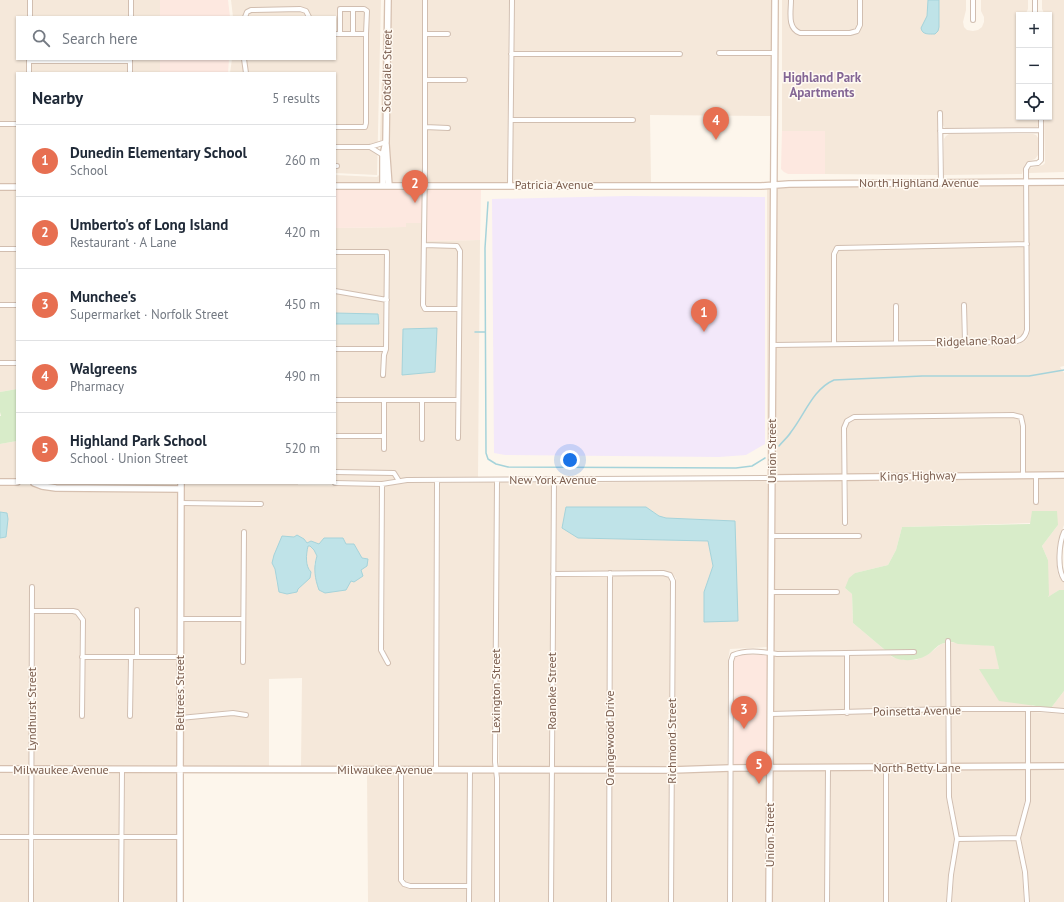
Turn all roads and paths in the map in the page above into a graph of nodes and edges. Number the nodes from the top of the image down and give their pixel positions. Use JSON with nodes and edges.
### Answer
{"nodes":[{"id":1,"x":30,"y":0,"type":"edge"},
{"id":2,"x":131,"y":0,"type":"edge"},
{"id":3,"x":388,"y":0,"type":"edge"},
{"id":4,"x":426,"y":0,"type":"edge"},
{"id":5,"x":512,"y":0,"type":"edge"},
{"id":6,"x":775,"y":0,"type":"edge"},
{"id":7,"x":791,"y":0,"type":"edge"},
{"id":8,"x":860,"y":0,"type":"edge"},
{"id":9,"x":973,"y":0,"type":"edge"},
{"id":10,"x":1035,"y":0,"type":"edge"},
{"id":11,"x":353,"y":9,"type":"junction"},
{"id":12,"x":1035,"y":12,"type":"edge"},
{"id":13,"x":30,"y":16,"type":"edge"},
{"id":14,"x":131,"y":16,"type":"edge"},
{"id":15,"x":245,"y":16,"type":"edge"},
{"id":16,"x":308,"y":16,"type":"edge"},
{"id":17,"x":973,"y":20,"type":"dead end"},
{"id":18,"x":337,"y":34,"type":"edge"},
{"id":19,"x":353,"y":34,"type":"junction"},
{"id":20,"x":366,"y":34,"type":"junction"},
{"id":21,"x":425,"y":34,"type":"junction"},
{"id":22,"x":448,"y":34,"type":"dead end"},
{"id":23,"x":719,"y":53,"type":"dead end"},
{"id":24,"x":775,"y":53,"type":"junction"},
{"id":25,"x":511,"y":54,"type":"junction"},
{"id":26,"x":680,"y":54,"type":"dead end"},
{"id":27,"x":29,"y":60,"type":"edge"},
{"id":28,"x":130,"y":60,"type":"edge"},
{"id":29,"x":244,"y":60,"type":"edge"},
{"id":30,"x":29,"y":72,"type":"edge"},
{"id":31,"x":130,"y":72,"type":"edge"},
{"id":32,"x":246,"y":72,"type":"edge"},
{"id":33,"x":425,"y":80,"type":"junction"},
{"id":34,"x":465,"y":80,"type":"dead end"},
{"id":35,"x":940,"y":113,"type":"dead end"},
{"id":36,"x":511,"y":120,"type":"junction"},
{"id":37,"x":633,"y":120,"type":"dead end"},
{"id":38,"x":1042,"y":120,"type":"edge"},
{"id":39,"x":0,"y":124,"type":"edge"},
{"id":40,"x":16,"y":124,"type":"edge"},
{"id":41,"x":336,"y":127,"type":"edge"},
{"id":42,"x":425,"y":127,"type":"junction"},
{"id":43,"x":448,"y":128,"type":"dead end"},
{"id":44,"x":1042,"y":130,"type":"junction"},
{"id":45,"x":940,"y":131,"type":"junction"},
{"id":46,"x":386,"y":142,"type":"junction"},
{"id":47,"x":336,"y":147,"type":"edge"},
{"id":48,"x":370,"y":147,"type":"junction"},
{"id":49,"x":383,"y":155,"type":"junction"},
{"id":50,"x":1064,"y":182,"type":"edge"},
{"id":51,"x":1026,"y":183,"type":"junction"},
{"id":52,"x":941,"y":184,"type":"junction"},
{"id":53,"x":510,"y":185,"type":"junction"},
{"id":54,"x":774,"y":185,"type":"junction"},
{"id":55,"x":336,"y":186,"type":"edge"},
{"id":56,"x":383,"y":186,"type":"junction"},
{"id":57,"x":389,"y":186,"type":"junction"},
{"id":58,"x":425,"y":186,"type":"junction"},
{"id":59,"x":0,"y":187,"type":"edge"},
{"id":60,"x":16,"y":187,"type":"edge"},
{"id":61,"x":1026,"y":244,"type":"junction"},
{"id":62,"x":424,"y":245,"type":"junction"},
{"id":63,"x":0,"y":249,"type":"edge"},
{"id":64,"x":16,"y":249,"type":"edge"},
{"id":65,"x":336,"y":252,"type":"edge"},
{"id":66,"x":336,"y":291,"type":"edge"},
{"id":67,"x":387,"y":300,"type":"junction"},
{"id":68,"x":16,"y":305,"type":"edge"},
{"id":69,"x":964,"y":305,"type":"dead end"},
{"id":70,"x":0,"y":306,"type":"edge"},
{"id":71,"x":896,"y":306,"type":"dead end"},
{"id":72,"x":459,"y":308,"type":"junction"},
{"id":73,"x":896,"y":343,"type":"junction"},
{"id":74,"x":965,"y":343,"type":"junction"},
{"id":75,"x":834,"y":344,"type":"junction"},
{"id":76,"x":773,"y":345,"type":"junction"},
{"id":77,"x":336,"y":349,"type":"edge"},
{"id":78,"x":386,"y":349,"type":"junction"},
{"id":79,"x":0,"y":363,"type":"edge"},
{"id":80,"x":16,"y":363,"type":"edge"},
{"id":81,"x":383,"y":375,"type":"dead end"},
{"id":82,"x":336,"y":400,"type":"edge"},
{"id":83,"x":384,"y":400,"type":"junction"},
{"id":84,"x":422,"y":400,"type":"junction"},
{"id":85,"x":458,"y":400,"type":"junction"},
{"id":86,"x":336,"y":436,"type":"edge"},
{"id":87,"x":384,"y":436,"type":"junction"},
{"id":88,"x":458,"y":438,"type":"dead end"},
{"id":89,"x":422,"y":439,"type":"dead end"},
{"id":90,"x":384,"y":449,"type":"dead end"},
{"id":91,"x":336,"y":472,"type":"edge"},
{"id":92,"x":1023,"y":475,"type":"junction"},
{"id":93,"x":1036,"y":475,"type":"junction"},
{"id":94,"x":1064,"y":475,"type":"edge"},
{"id":95,"x":845,"y":476,"type":"junction"},
{"id":96,"x":771,"y":478,"type":"junction"},
{"id":97,"x":437,"y":480,"type":"junction"},
{"id":98,"x":497,"y":480,"type":"junction"},
{"id":99,"x":554,"y":480,"type":"junction"},
{"id":100,"x":400,"y":481,"type":"junction"},
{"id":101,"x":0,"y":482,"type":"edge"},
{"id":102,"x":16,"y":482,"type":"edge"},
{"id":103,"x":336,"y":483,"type":"edge"},
{"id":104,"x":37,"y":484,"type":"edge"},
{"id":105,"x":382,"y":484,"type":"junction"},
{"id":106,"x":181,"y":486,"type":"edge"},
{"id":107,"x":1036,"y":502,"type":"dead end"},
{"id":108,"x":181,"y":503,"type":"junction"},
{"id":109,"x":262,"y":504,"type":"dead end"},
{"id":110,"x":845,"y":524,"type":"dead end"},
{"id":111,"x":244,"y":532,"type":"dead end"},
{"id":112,"x":1064,"y":532,"type":"edge"},
{"id":113,"x":771,"y":536,"type":"junction"},
{"id":114,"x":859,"y":536,"type":"dead end"},
{"id":115,"x":610,"y":573,"type":"junction"},
{"id":116,"x":553,"y":574,"type":"junction"},
{"id":117,"x":1064,"y":579,"type":"edge"},
{"id":118,"x":32,"y":587,"type":"dead end"},
{"id":119,"x":771,"y":592,"type":"junction"},
{"id":120,"x":837,"y":592,"type":"dead end"},
{"id":121,"x":137,"y":610,"type":"dead end"},
{"id":122,"x":32,"y":611,"type":"junction"},
{"id":123,"x":180,"y":619,"type":"junction"},
{"id":124,"x":244,"y":619,"type":"junction"},
{"id":125,"x":948,"y":641,"type":"dead end"},
{"id":126,"x":914,"y":652,"type":"dead end"},
{"id":127,"x":770,"y":653,"type":"junction"},
{"id":128,"x":847,"y":654,"type":"junction"},
{"id":129,"x":82,"y":657,"type":"junction"},
{"id":130,"x":131,"y":657,"type":"junction"},
{"id":131,"x":136,"y":657,"type":"junction"},
{"id":132,"x":180,"y":657,"type":"junction"},
{"id":133,"x":244,"y":662,"type":"dead end"},
{"id":134,"x":388,"y":663,"type":"dead end"},
{"id":135,"x":948,"y":709,"type":"junction"},
{"id":136,"x":1028,"y":710,"type":"junction"},
{"id":137,"x":1064,"y":711,"type":"edge"},
{"id":138,"x":847,"y":712,"type":"junction"},
{"id":139,"x":771,"y":714,"type":"junction"},
{"id":140,"x":246,"y":715,"type":"dead end"},
{"id":141,"x":82,"y":716,"type":"dead end"},
{"id":142,"x":130,"y":716,"type":"dead end"},
{"id":143,"x":180,"y":718,"type":"junction"},
{"id":144,"x":1064,"y":766,"type":"edge"},
{"id":145,"x":1028,"y":767,"type":"junction"},
{"id":146,"x":730,"y":768,"type":"junction"},
{"id":147,"x":770,"y":768,"type":"junction"},
{"id":148,"x":886,"y":768,"type":"junction"},
{"id":149,"x":950,"y":768,"type":"junction"},
{"id":150,"x":828,"y":769,"type":"junction"},
{"id":151,"x":0,"y":770,"type":"edge"},
{"id":152,"x":32,"y":770,"type":"junction"},
{"id":153,"x":122,"y":770,"type":"junction"},
{"id":154,"x":180,"y":770,"type":"junction"},
{"id":155,"x":401,"y":770,"type":"junction"},
{"id":156,"x":436,"y":770,"type":"junction"},
{"id":157,"x":470,"y":770,"type":"junction"},
{"id":158,"x":496,"y":770,"type":"junction"},
{"id":159,"x":552,"y":770,"type":"junction"},
{"id":160,"x":610,"y":770,"type":"junction"},
{"id":161,"x":672,"y":770,"type":"junction"},
{"id":162,"x":0,"y":837,"type":"edge"},
{"id":163,"x":32,"y":837,"type":"junction"},
{"id":164,"x":122,"y":837,"type":"junction"},
{"id":165,"x":180,"y":837,"type":"junction"},
{"id":166,"x":956,"y":838,"type":"junction"},
{"id":167,"x":1018,"y":838,"type":"junction"},
{"id":168,"x":469,"y":886,"type":"junction"},
{"id":169,"x":32,"y":902,"type":"edge"},
{"id":170,"x":121,"y":902,"type":"edge"},
{"id":171,"x":180,"y":902,"type":"edge"},
{"id":172,"x":469,"y":902,"type":"edge"},
{"id":173,"x":497,"y":902,"type":"edge"},
{"id":174,"x":551,"y":902,"type":"edge"},
{"id":175,"x":609,"y":902,"type":"edge"},
{"id":176,"x":671,"y":902,"type":"edge"},
{"id":177,"x":730,"y":902,"type":"edge"},
{"id":178,"x":770,"y":902,"type":"edge"},
{"id":179,"x":827,"y":902,"type":"edge"},
{"id":180,"x":886,"y":902,"type":"edge"},
{"id":181,"x":949,"y":902,"type":"edge"},
{"id":182,"x":1027,"y":902,"type":"edge"}],
"edges":[{"from":1,"to":13,"type":"street"},
{"from":2,"to":14,"type":"street"},
{"from":3,"to":46,"type":"street","name":"Scotsdale Street"},
{"from":4,"to":21,"type":"street"},
{"from":5,"to":25,"type":"street"},
{"from":6,"to":24,"type":"street","name":"Union Street"},
{"from":7,"to":8,"type":"street"},
{"from":9,"to":17,"type":"street"},
{"from":10,"to":12,"type":"street"},
{"from":11,"to":18,"type":"street"},
{"from":11,"to":19,"type":"street"},
{"from":11,"to":20,"type":"street"},
{"from":15,"to":16,"type":"street"},
{"from":18,"to":19,"type":"street"},
{"from":19,"to":20,"type":"street"},
{"from":20,"to":41,"type":"street"},
{"from":21,"to":22,"type":"street"},
{"from":21,"to":33,"type":"street"},
{"from":23,"to":24,"type":"street"},
{"from":24,"to":54,"type":"street","name":"Union Street"},
{"from":25,"to":26,"type":"street"},
{"from":25,"to":36,"type":"street"},
{"from":27,"to":28,"type":"street"},
{"from":27,"to":30,"type":"street"},
{"from":28,"to":31,"type":"street"},
{"from":29,"to":32,"type":"street"},
{"from":33,"to":34,"type":"street"},
{"from":33,"to":42,"type":"street"},
{"from":35,"to":45,"type":"street"},
{"from":36,"to":37,"type":"street"},
{"from":36,"to":53,"type":"street"},
{"from":38,"to":44,"type":"street"},
{"from":39,"to":40,"type":"street"},
{"from":42,"to":43,"type":"street"},
{"from":42,"to":58,"type":"street"},
{"from":44,"to":45,"type":"street"},
{"from":44,"to":51,"type":"street","name":"Ridgelane Road"},
{"from":45,"to":52,"type":"street"},
{"from":46,"to":48,"type":"street"},
{"from":46,"to":49,"type":"street","name":"Scotsdale Street"},
{"from":46,"to":57,"type":"street","name":"Scotsdale Street"},
{"from":47,"to":48,"type":"street"},
{"from":48,"to":49,"type":"street"},
{"from":49,"to":56,"type":"street","name":"Scotsdale Street"},
{"from":50,"to":51,"type":"street","name":"North Highland Avenue"},
{"from":51,"to":52,"type":"street","name":"North Highland Avenue"},
{"from":51,"to":61,"type":"street","name":"Ridgelane Road"},
{"from":52,"to":54,"type":"street","name":"North Highland Avenue"},
{"from":53,"to":54,"type":"street","name":"Patricia Avenue"},
{"from":53,"to":58,"type":"street","name":"Patricia Avenue"},
{"from":54,"to":76,"type":"street","name":"Union Street"},
{"from":55,"to":56,"type":"street","name":"Patricia Avenue"},
{"from":56,"to":57,"type":"street","name":"Patricia Avenue"},
{"from":57,"to":58,"type":"street","name":"Patricia Avenue"},
{"from":58,"to":62,"type":"street"},
{"from":59,"to":60,"type":"street"},
{"from":61,"to":74,"type":"street","name":"Ridgelane Road"},
{"from":61,"to":75,"type":"street"},
{"from":62,"to":72,"type":"street"},
{"from":62,"to":72,"type":"street"},
{"from":63,"to":64,"type":"street"},
{"from":65,"to":67,"type":"street"},
{"from":66,"to":67,"type":"street"},
{"from":67,"to":78,"type":"street"},
{"from":68,"to":70,"type":"street"},
{"from":69,"to":74,"type":"street"},
{"from":71,"to":73,"type":"street"},
{"from":72,"to":85,"type":"street"},
{"from":73,"to":74,"type":"street","name":"Ridgelane Road"},
{"from":73,"to":75,"type":"street","name":"Ridgelane Road"},
{"from":75,"to":76,"type":"street","name":"Ridgelane Road"},
{"from":76,"to":96,"type":"street","name":"Union Street"},
{"from":77,"to":78,"type":"street"},
{"from":78,"to":81,"type":"street"},
{"from":79,"to":80,"type":"street"},
{"from":82,"to":83,"type":"street"},
{"from":83,"to":84,"type":"street"},
{"from":83,"to":87,"type":"street"},
{"from":84,"to":85,"type":"street"},
{"from":84,"to":89,"type":"street"},
{"from":85,"to":88,"type":"street"},
{"from":86,"to":87,"type":"street"},
{"from":87,"to":90,"type":"street"},
{"from":91,"to":100,"type":"street"},
{"from":92,"to":93,"type":"street","name":"Kings Highway"},
{"from":92,"to":95,"type":"street","name":"Kings Highway"},
{"from":92,"to":95,"type":"street"},
{"from":93,"to":94,"type":"street","name":"Kings Highway"},
{"from":93,"to":107,"type":"street"},
{"from":95,"to":96,"type":"street","name":"Kings Highway"},
{"from":95,"to":110,"type":"street"},
{"from":96,"to":99,"type":"street","name":"New York Avenue"},
{"from":96,"to":113,"type":"street","name":"Union Street"},
{"from":97,"to":98,"type":"street","name":"New York Avenue"},
{"from":97,"to":100,"type":"street","name":"New York Avenue"},
{"from":97,"to":156,"type":"street"},
{"from":98,"to":99,"type":"street","name":"New York Avenue"},
{"from":98,"to":158,"type":"street","name":"Lexington Street"},
{"from":99,"to":116,"type":"street","name":"Roanoke Street"},
{"from":100,"to":105,"type":"street","name":"New York Avenue"},
{"from":101,"to":102,"type":"street"},
{"from":103,"to":105,"type":"street","name":"New York Avenue"},
{"from":104,"to":106,"type":"street"},
{"from":105,"to":134,"type":"street"},
{"from":106,"to":108,"type":"street","name":"Beltrees Street"},
{"from":108,"to":109,"type":"street"},
{"from":108,"to":123,"type":"street","name":"Beltrees Street"},
{"from":111,"to":124,"type":"street"},
{"from":112,"to":117,"type":"street"},
{"from":113,"to":114,"type":"street"},
{"from":113,"to":119,"type":"street","name":"Union Street"},
{"from":115,"to":116,"type":"street"},
{"from":115,"to":160,"type":"street","name":"Orangewood Drive"},
{"from":115,"to":161,"type":"street","name":"Richmond Street"},
{"from":116,"to":159,"type":"street","name":"Roanoke Street"},
{"from":118,"to":122,"type":"street","name":"Lyndhurst Street"},
{"from":119,"to":120,"type":"street"},
{"from":119,"to":127,"type":"street","name":"Union Street"},
{"from":121,"to":131,"type":"street"},
{"from":122,"to":129,"type":"street"},
{"from":122,"to":152,"type":"street","name":"Lyndhurst Street"},
{"from":123,"to":124,"type":"street"},
{"from":123,"to":132,"type":"street","name":"Beltrees Street"},
{"from":124,"to":133,"type":"street"},
{"from":125,"to":135,"type":"street"},
{"from":126,"to":128,"type":"street"},
{"from":127,"to":128,"type":"street"},
{"from":127,"to":139,"type":"street","name":"Union Street"},
{"from":127,"to":146,"type":"street"},
{"from":128,"to":138,"type":"street"},
{"from":129,"to":130,"type":"street"},
{"from":129,"to":141,"type":"street"},
{"from":130,"to":131,"type":"street"},
{"from":130,"to":142,"type":"street"},
{"from":131,"to":132,"type":"street"},
{"from":132,"to":143,"type":"street","name":"Beltrees Street"},
{"from":135,"to":136,"type":"street","name":"Poinsetta Avenue"},
{"from":135,"to":138,"type":"street","name":"Poinsetta Avenue"},
{"from":135,"to":149,"type":"street"},
{"from":136,"to":137,"type":"street","name":"Poinsetta Avenue"},
{"from":136,"to":145,"type":"street"},
{"from":138,"to":139,"type":"street","name":"Poinsetta Avenue"},
{"from":139,"to":147,"type":"street","name":"Union Street"},
{"from":140,"to":143,"type":"street"},
{"from":143,"to":154,"type":"street","name":"Beltrees Street"},
{"from":144,"to":145,"type":"street","name":"North Betty Lane"},
{"from":145,"to":149,"type":"street","name":"North Betty Lane"},
{"from":145,"to":167,"type":"street"},
{"from":146,"to":147,"type":"street","name":"Milwaukee Avenue"},
{"from":146,"to":161,"type":"street","name":"Milwaukee Avenue"},
{"from":146,"to":177,"type":"street"},
{"from":147,"to":150,"type":"street","name":"North Betty Lane"},
{"from":147,"to":178,"type":"street","name":"Union Street"},
{"from":148,"to":149,"type":"street","name":"North Betty Lane"},
{"from":148,"to":150,"type":"street","name":"North Betty Lane"},
{"from":148,"to":180,"type":"street"},
{"from":149,"to":166,"type":"street"},
{"from":150,"to":179,"type":"street"},
{"from":151,"to":152,"type":"street","name":"Milwaukee Avenue"},
{"from":152,"to":153,"type":"street","name":"Milwaukee Avenue"},
{"from":152,"to":163,"type":"street","name":"Lyndhurst Street"},
{"from":153,"to":154,"type":"street","name":"Milwaukee Avenue"},
{"from":153,"to":164,"type":"street"},
{"from":154,"to":155,"type":"street","name":"Milwaukee Avenue"},
{"from":154,"to":165,"type":"street","name":"Beltrees Street"},
{"from":155,"to":156,"type":"street","name":"Milwaukee Avenue"},
{"from":155,"to":168,"type":"street"},
{"from":156,"to":157,"type":"street","name":"Milwaukee Avenue"},
{"from":157,"to":158,"type":"street","name":"Milwaukee Avenue"},
{"from":157,"to":168,"type":"street"},
{"from":158,"to":159,"type":"street","name":"Milwaukee Avenue"},
{"from":158,"to":173,"type":"street","name":"Lexington Street"},
{"from":159,"to":160,"type":"street","name":"Milwaukee Avenue"},
{"from":159,"to":174,"type":"street","name":"Roanoke Street"},
{"from":160,"to":161,"type":"street","name":"Milwaukee Avenue"},
{"from":160,"to":175,"type":"street","name":"Orangewood Drive"},
{"from":161,"to":176,"type":"street","name":"Richmond Street"},
{"from":162,"to":163,"type":"street"},
{"from":163,"to":164,"type":"street"},
{"from":163,"to":169,"type":"street","name":"Lyndhurst Street"},
{"from":164,"to":165,"type":"street"},
{"from":164,"to":170,"type":"street"},
{"from":165,"to":171,"type":"street","name":"Beltrees Street"},
{"from":166,"to":167,"type":"street"},
{"from":166,"to":181,"type":"street"},
{"from":167,"to":182,"type":"street"},
{"from":168,"to":172,"type":"street"}]}
